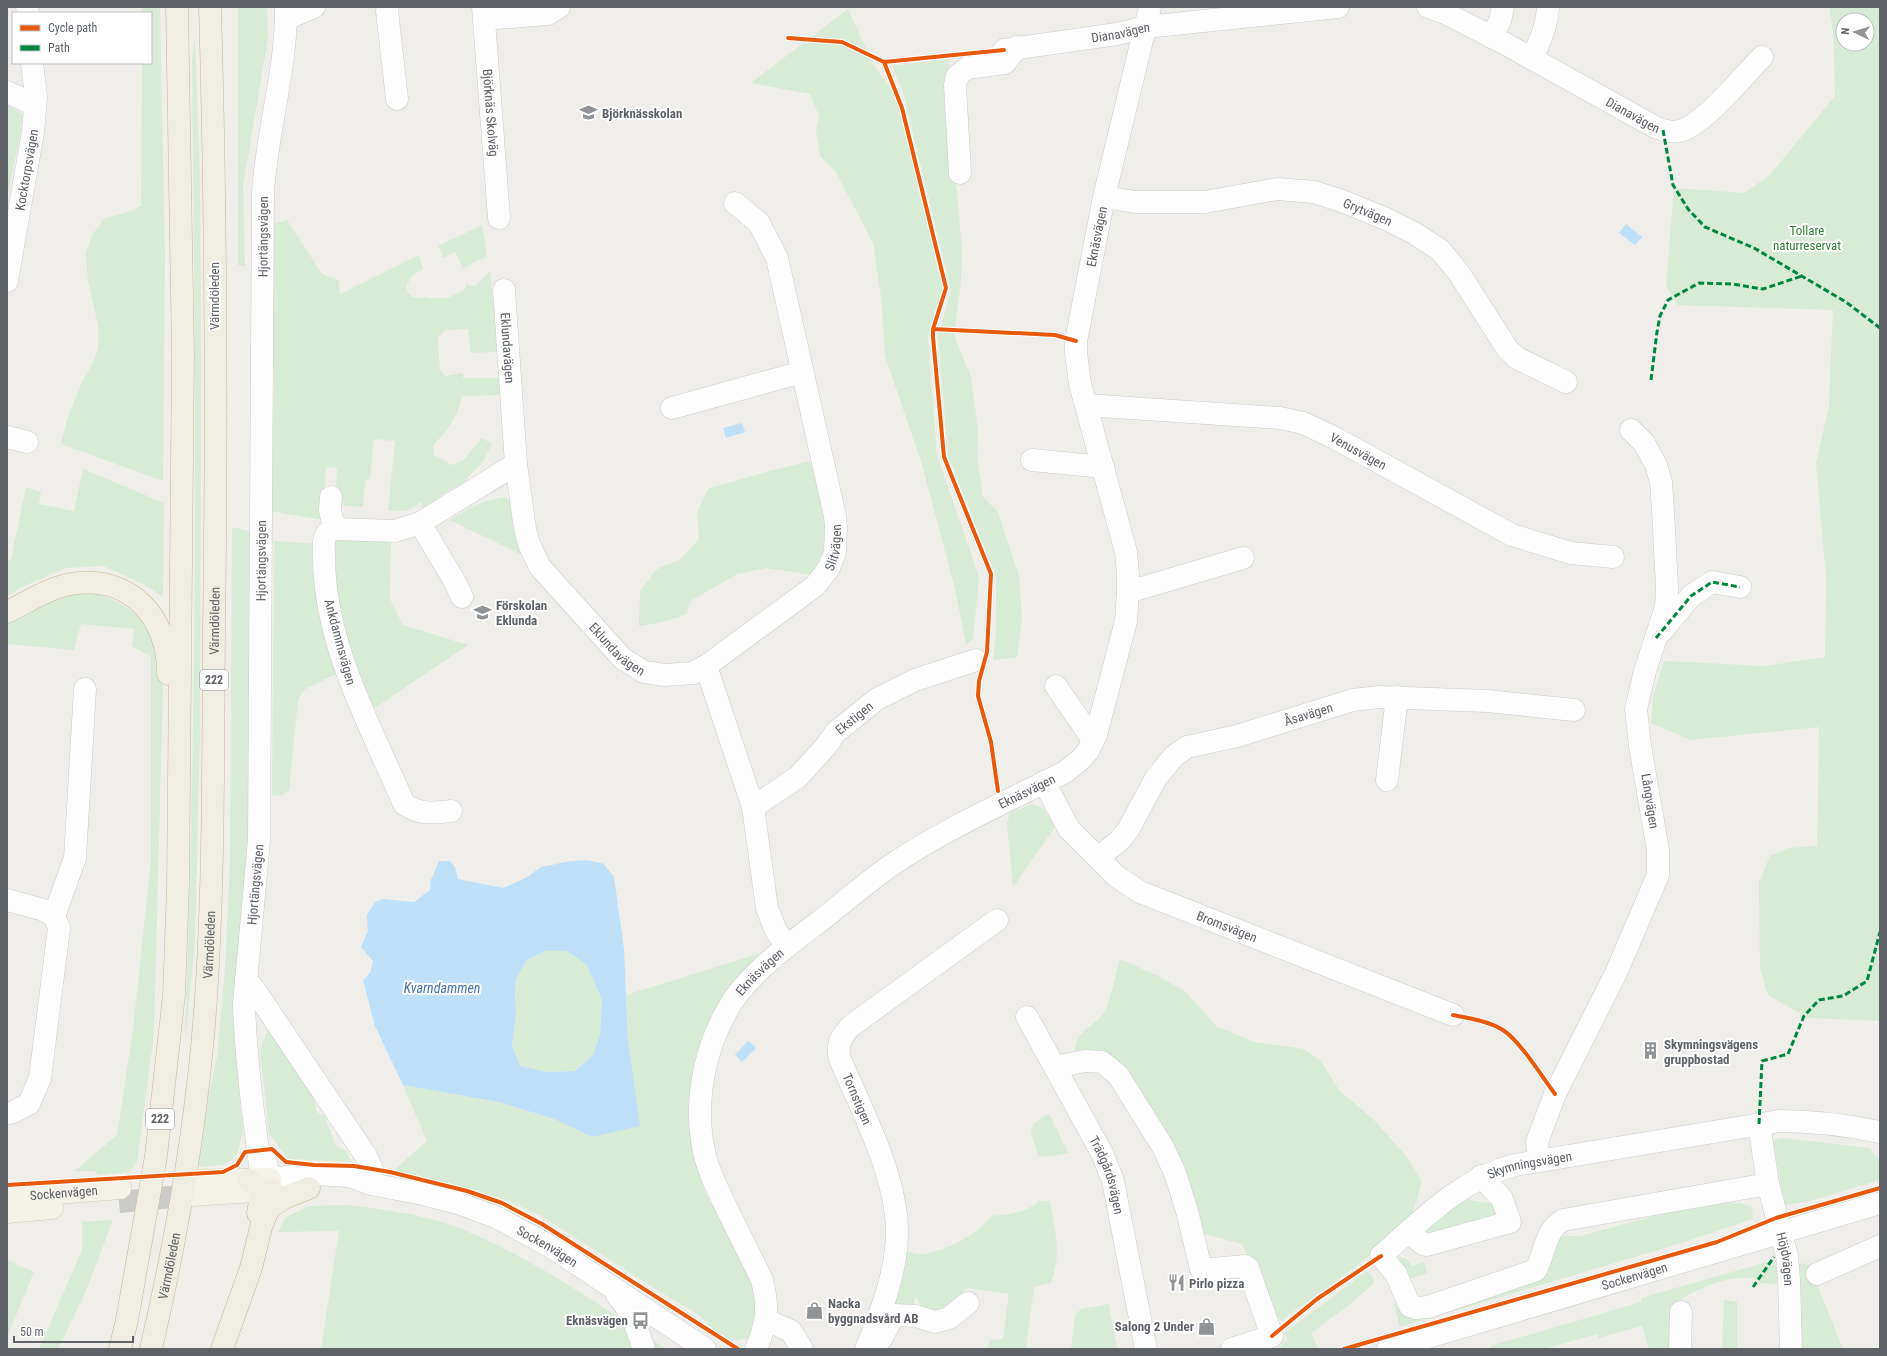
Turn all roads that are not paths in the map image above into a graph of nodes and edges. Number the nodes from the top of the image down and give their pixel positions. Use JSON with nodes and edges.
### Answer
{"nodes":[{"id":1,"x":177,"y":7,"type":"edge"},
{"id":2,"x":210,"y":7,"type":"edge"},
{"id":3,"x":314,"y":7,"type":"edge"},
{"id":4,"x":388,"y":7,"type":"edge"},
{"id":5,"x":559,"y":7,"type":"edge"},
{"id":6,"x":1338,"y":7,"type":"edge"},
{"id":7,"x":1428,"y":7,"type":"edge"},
{"id":8,"x":1503,"y":7,"type":"edge"},
{"id":9,"x":1548,"y":7,"type":"edge"},
{"id":10,"x":1253,"y":12,"type":"edge"},
{"id":11,"x":286,"y":13,"type":"edge"},
{"id":12,"x":484,"y":13,"type":"edge"},
{"id":13,"x":1224,"y":13,"type":"edge"},
{"id":14,"x":1148,"y":17,"type":"edge"},
{"id":15,"x":1491,"y":37,"type":"junction"},
{"id":16,"x":1762,"y":57,"type":"dead end"},
{"id":17,"x":1532,"y":59,"type":"junction"},
{"id":18,"x":32,"y":64,"type":"edge"},
{"id":19,"x":7,"y":92,"type":"edge"},
{"id":20,"x":397,"y":99,"type":"dead end"},
{"id":21,"x":36,"y":105,"type":"junction"},
{"id":22,"x":960,"y":172,"type":"dead end"},
{"id":23,"x":1104,"y":197,"type":"junction"},
{"id":24,"x":735,"y":203,"type":"dead end"},
{"id":25,"x":499,"y":218,"type":"dead end"},
{"id":26,"x":7,"y":281,"type":"edge"},
{"id":27,"x":504,"y":290,"type":"dead end"},
{"id":28,"x":802,"y":372,"type":"junction"},
{"id":29,"x":1566,"y":382,"type":"dead end"},
{"id":30,"x":1086,"y":405,"type":"junction"},
{"id":31,"x":672,"y":408,"type":"dead end"},
{"id":32,"x":1631,"y":430,"type":"dead end"},
{"id":33,"x":1032,"y":460,"type":"dead end"},
{"id":34,"x":516,"y":464,"type":"junction"},
{"id":35,"x":1103,"y":467,"type":"junction"},
{"id":36,"x":331,"y":497,"type":"dead end"},
{"id":37,"x":420,"y":523,"type":"junction"},
{"id":38,"x":334,"y":529,"type":"junction"},
{"id":39,"x":1613,"y":557,"type":"dead end"},
{"id":40,"x":1243,"y":558,"type":"dead end"},
{"id":41,"x":1740,"y":587,"type":"dead end"},
{"id":42,"x":1128,"y":592,"type":"junction"},
{"id":43,"x":462,"y":597,"type":"dead end"},
{"id":44,"x":7,"y":612,"type":"edge"},
{"id":45,"x":1656,"y":638,"type":"junction"},
{"id":46,"x":976,"y":660,"type":"dead end"},
{"id":47,"x":706,"y":666,"type":"junction"},
{"id":48,"x":1056,"y":686,"type":"dead end"},
{"id":49,"x":85,"y":689,"type":"dead end"},
{"id":50,"x":1397,"y":697,"type":"junction"},
{"id":51,"x":1574,"y":710,"type":"dead end"},
{"id":52,"x":1093,"y":740,"type":"junction"},
{"id":53,"x":1387,"y":780,"type":"dead end"},
{"id":54,"x":1044,"y":782,"type":"junction"},
{"id":55,"x":753,"y":807,"type":"junction"},
{"id":56,"x":452,"y":811,"type":"dead end"},
{"id":57,"x":1099,"y":857,"type":"junction"},
{"id":58,"x":178,"y":886,"type":"junction"},
{"id":59,"x":7,"y":900,"type":"edge"},
{"id":60,"x":54,"y":916,"type":"junction"},
{"id":61,"x":997,"y":920,"type":"dead end"},
{"id":62,"x":787,"y":946,"type":"junction"},
{"id":63,"x":246,"y":979,"type":"junction"},
{"id":64,"x":1453,"y":1015,"type":"dead end"},
{"id":65,"x":1027,"y":1017,"type":"dead end"},
{"id":66,"x":1055,"y":1067,"type":"junction"},
{"id":67,"x":7,"y":1113,"type":"edge"},
{"id":68,"x":1759,"y":1124,"type":"junction"},
{"id":69,"x":1880,"y":1132,"type":"edge"},
{"id":70,"x":1539,"y":1160,"type":"junction"},
{"id":71,"x":1481,"y":1176,"type":"junction"},
{"id":72,"x":371,"y":1184,"type":"junction"},
{"id":73,"x":1768,"y":1184,"type":"junction"},
{"id":74,"x":191,"y":1188,"type":"tunnel mouth"},
{"id":75,"x":264,"y":1188,"type":"junction"},
{"id":76,"x":309,"y":1188,"type":"joint"},
{"id":77,"x":7,"y":1196,"type":"edge"},
{"id":78,"x":1880,"y":1204,"type":"edge"},
{"id":79,"x":7,"y":1212,"type":"edge"},
{"id":80,"x":1408,"y":1232,"type":"junction"},
{"id":81,"x":1781,"y":1232,"type":"junction"},
{"id":82,"x":1880,"y":1246,"type":"edge"},
{"id":83,"x":1817,"y":1274,"type":"dead end"},
{"id":84,"x":613,"y":1289,"type":"junction"},
{"id":85,"x":968,"y":1303,"type":"dead end"},
{"id":86,"x":1681,"y":1312,"type":"dead end"},
{"id":87,"x":766,"y":1320,"type":"junction"},
{"id":88,"x":120,"y":1349,"type":"edge"},
{"id":89,"x":151,"y":1349,"type":"edge"},
{"id":90,"x":222,"y":1349,"type":"edge"},
{"id":91,"x":644,"y":1349,"type":"edge"},
{"id":92,"x":705,"y":1349,"type":"edge"},
{"id":93,"x":756,"y":1349,"type":"edge"},
{"id":94,"x":802,"y":1349,"type":"edge"},
{"id":95,"x":866,"y":1349,"type":"edge"},
{"id":96,"x":876,"y":1349,"type":"edge"},
{"id":97,"x":1146,"y":1349,"type":"edge"},
{"id":98,"x":1232,"y":1349,"type":"edge"},
{"id":99,"x":1388,"y":1349,"type":"edge"},
{"id":100,"x":1680,"y":1349,"type":"edge"},
{"id":101,"x":1791,"y":1349,"type":"edge"}],
"edges":[{"from":1,"to":58,"type":"highway","number":"222"},
{"from":2,"to":89,"type":"highway","name":"Värmdöleden","number":"222"},
{"from":3,"to":11,"type":"street"},
{"from":4,"to":20,"type":"street"},
{"from":5,"to":12,"type":"street"},
{"from":6,"to":10,"type":"street","name":"Dianavägen"},
{"from":7,"to":15,"type":"street","name":"Dianavägen"},
{"from":8,"to":15,"type":"street"},
{"from":9,"to":17,"type":"street"},
{"from":10,"to":13,"type":"street","name":"Dianavägen"},
{"from":11,"to":63,"type":"street","name":"Hjortängsvägen"},
{"from":12,"to":25,"type":"street","name":"Björknäs Skolväg"},
{"from":13,"to":14,"type":"street","name":"Dianavägen"},
{"from":14,"to":22,"type":"street","name":"Dianavägen"},
{"from":14,"to":23,"type":"street","name":"Eknäsvägen"},
{"from":15,"to":17,"type":"street","name":"Dianavägen"},
{"from":16,"to":17,"type":"street","name":"Dianavägen"},
{"from":18,"to":21,"type":"street","name":"Kocktorpsvägen"},
{"from":19,"to":21,"type":"street"},
{"from":21,"to":26,"type":"street","name":"Kocktorpsvägen"},
{"from":23,"to":29,"type":"street","name":"Grytvägen"},
{"from":23,"to":30,"type":"street","name":"Eknäsvägen"},
{"from":24,"to":28,"type":"street","name":"Slitvägen"},
{"from":27,"to":34,"type":"street","name":"Eklundavägen"},
{"from":28,"to":31,"type":"street"},
{"from":28,"to":47,"type":"street","name":"Slitvägen"},
{"from":30,"to":35,"type":"street","name":"Eknäsvägen"},
{"from":30,"to":39,"type":"street","name":"Venusvägen"},
{"from":32,"to":45,"type":"street","name":"Långvägen"},
{"from":33,"to":35,"type":"street"},
{"from":34,"to":37,"type":"street"},
{"from":34,"to":47,"type":"street","name":"Eklundavägen"},
{"from":35,"to":42,"type":"street","name":"Eknäsvägen"},
{"from":36,"to":38,"type":"street"},
{"from":37,"to":38,"type":"street"},
{"from":37,"to":43,"type":"street"},
{"from":38,"to":56,"type":"street","name":"Ankdammsvägen"},
{"from":40,"to":42,"type":"street"},
{"from":41,"to":45,"type":"street"},
{"from":42,"to":52,"type":"street","name":"Eknäsvägen"},
{"from":44,"to":58,"type":"highway"},
{"from":45,"to":70,"type":"street","name":"Långvägen"},
{"from":46,"to":55,"type":"street","name":"Ekstigen"},
{"from":47,"to":55,"type":"street"},
{"from":48,"to":52,"type":"street"},
{"from":49,"to":60,"type":"street"},
{"from":50,"to":51,"type":"street","name":"Åsavägen"},
{"from":50,"to":53,"type":"street"},
{"from":50,"to":57,"type":"street","name":"Åsavägen"},
{"from":52,"to":54,"type":"street","name":"Eknäsvägen"},
{"from":54,"to":57,"type":"street","name":"Bromsvägen"},
{"from":54,"to":62,"type":"street","name":"Eknäsvägen"},
{"from":55,"to":62,"type":"street"},
{"from":57,"to":64,"type":"street","name":"Bromsvägen"},
{"from":58,"to":88,"type":"highway","number":"222"},
{"from":59,"to":60,"type":"street"},
{"from":60,"to":67,"type":"street"},
{"from":61,"to":95,"type":"street","name":"Tornstigen"},
{"from":62,"to":87,"type":"street","name":"Eknäsvägen"},
{"from":63,"to":72,"type":"street"},
{"from":63,"to":75,"type":"street","name":"Hjortängsvägen"},
{"from":65,"to":66,"type":"street","name":"Trädgårdsvägen"},
{"from":66,"to":97,"type":"street","name":"Trädgårdsvägen"},
{"from":66,"to":98,"type":"street"},
{"from":68,"to":69,"type":"street","name":"Skymningsvägen"},
{"from":68,"to":70,"type":"street","name":"Skymningsvägen"},
{"from":68,"to":73,"type":"street","name":"Höjdvägen"},
{"from":70,"to":71,"type":"street","name":"Skymningsvägen"},
{"from":71,"to":80,"type":"street","name":"Skymningsvägen"},
{"from":71,"to":80,"type":"street"},
{"from":72,"to":75,"type":"street","name":"Sockenvägen"},
{"from":72,"to":76,"type":"street","name":"Sockenvägen"},
{"from":72,"to":84,"type":"street","name":"Sockenvägen"},
{"from":73,"to":80,"type":"street","name":"Skymningsvägen"},
{"from":73,"to":81,"type":"street","name":"Höjdvägen"},
{"from":74,"to":75,"type":"main road","name":"Sockenvägen"},
{"from":75,"to":76,"type":"highway"},
{"from":75,"to":90,"type":"highway"},
{"from":77,"to":79,"type":"main road","name":"Sockenvägen"},
{"from":78,"to":81,"type":"street","name":"Sockenvägen"},
{"from":81,"to":99,"type":"street","name":"Sockenvägen"},
{"from":81,"to":101,"type":"street","name":"Höjdvägen"},
{"from":82,"to":83,"type":"street"},
{"from":84,"to":91,"type":"street"},
{"from":84,"to":92,"type":"street","name":"Sockenvägen"},
{"from":85,"to":96,"type":"street"},
{"from":86,"to":100,"type":"street"},
{"from":87,"to":93,"type":"street","name":"Eknäsvägen"},
{"from":87,"to":94,"type":"street"}]}
